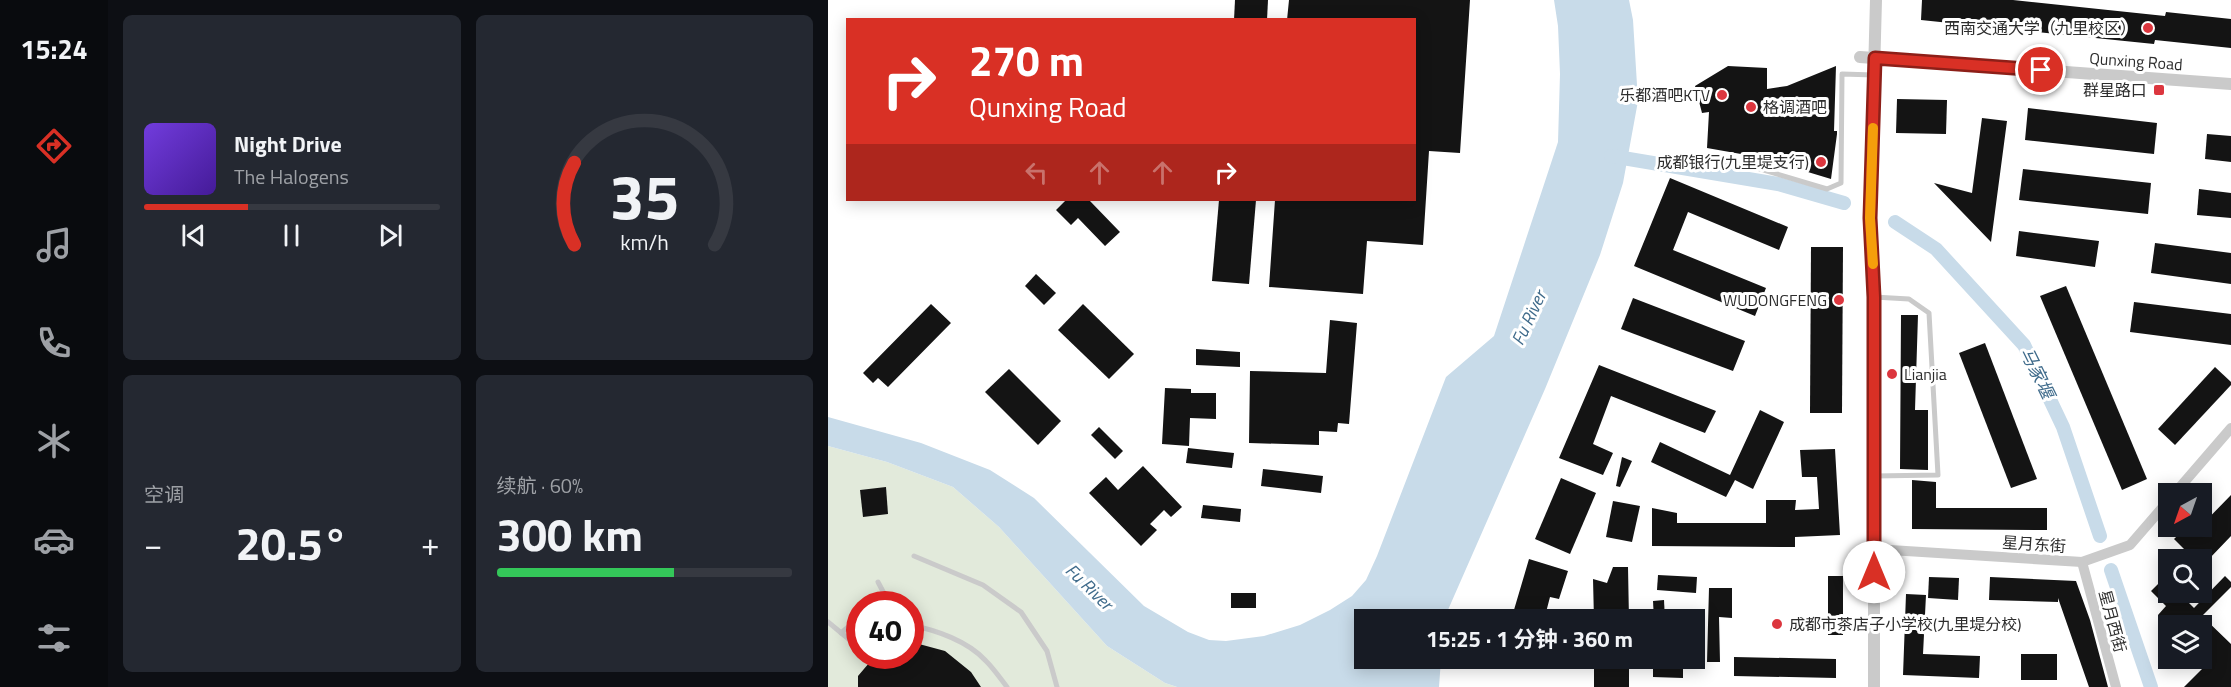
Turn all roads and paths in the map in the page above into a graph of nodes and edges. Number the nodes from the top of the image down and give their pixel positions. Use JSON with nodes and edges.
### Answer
{"nodes":[{"id":1,"x":1876,"y":0,"type":"edge"},
{"id":2,"x":1860,"y":57,"type":"dead end"},
{"id":3,"x":1875,"y":58,"type":"junction"},
{"id":4,"x":1875,"y":75,"type":"junction"},
{"id":5,"x":2231,"y":84,"type":"edge"},
{"id":6,"x":1680,"y":156,"type":"dead end"},
{"id":7,"x":1874,"y":297,"type":"junction"},
{"id":8,"x":2231,"y":428,"type":"edge"},
{"id":9,"x":1874,"y":476,"type":"junction"},
{"id":10,"x":2184,"y":483,"type":"edge"},
{"id":11,"x":2158,"y":512,"type":"edge"},
{"id":12,"x":1874,"y":549,"type":"junction"},
{"id":13,"x":914,"y":556,"type":"dead end"},
{"id":14,"x":2082,"y":562,"type":"junction"},
{"id":15,"x":878,"y":582,"type":"dead end"},
{"id":16,"x":883,"y":591,"type":"edge"},
{"id":17,"x":828,"y":622,"type":"edge"},
{"id":18,"x":924,"y":628,"type":"edge"},
{"id":19,"x":846,"y":630,"type":"edge"},
{"id":20,"x":842,"y":633,"type":"junction"},
{"id":21,"x":846,"y":637,"type":"edge"},
{"id":22,"x":1006,"y":687,"type":"edge"},
{"id":23,"x":1057,"y":687,"type":"edge"},
{"id":24,"x":1874,"y":687,"type":"edge"},
{"id":25,"x":2116,"y":687,"type":"edge"}],
"edges":[{"from":1,"to":3,"type":"street"},
{"from":2,"to":3,"type":"street","name":"Qunxing Road"},
{"from":3,"to":4,"type":"street"},
{"from":3,"to":5,"type":"street","name":"Qunxing Road"},
{"from":4,"to":6,"type":"lane"},
{"from":4,"to":7,"type":"street"},
{"from":7,"to":9,"type":"street"},
{"from":7,"to":9,"type":"lane"},
{"from":8,"to":10,"type":"street"},
{"from":9,"to":12,"type":"street"},
{"from":11,"to":14,"type":"street","name":"星月东街"},
{"from":12,"to":14,"type":"street","name":"星月东街"},
{"from":12,"to":24,"type":"street"},
{"from":13,"to":23,"type":"lane"},
{"from":14,"to":25,"type":"street","name":"星月西街"},
{"from":15,"to":16,"type":"lane"},
{"from":17,"to":20,"type":"lane"},
{"from":18,"to":22,"type":"lane"},
{"from":19,"to":20,"type":"lane"},
{"from":20,"to":21,"type":"lane"}]}
